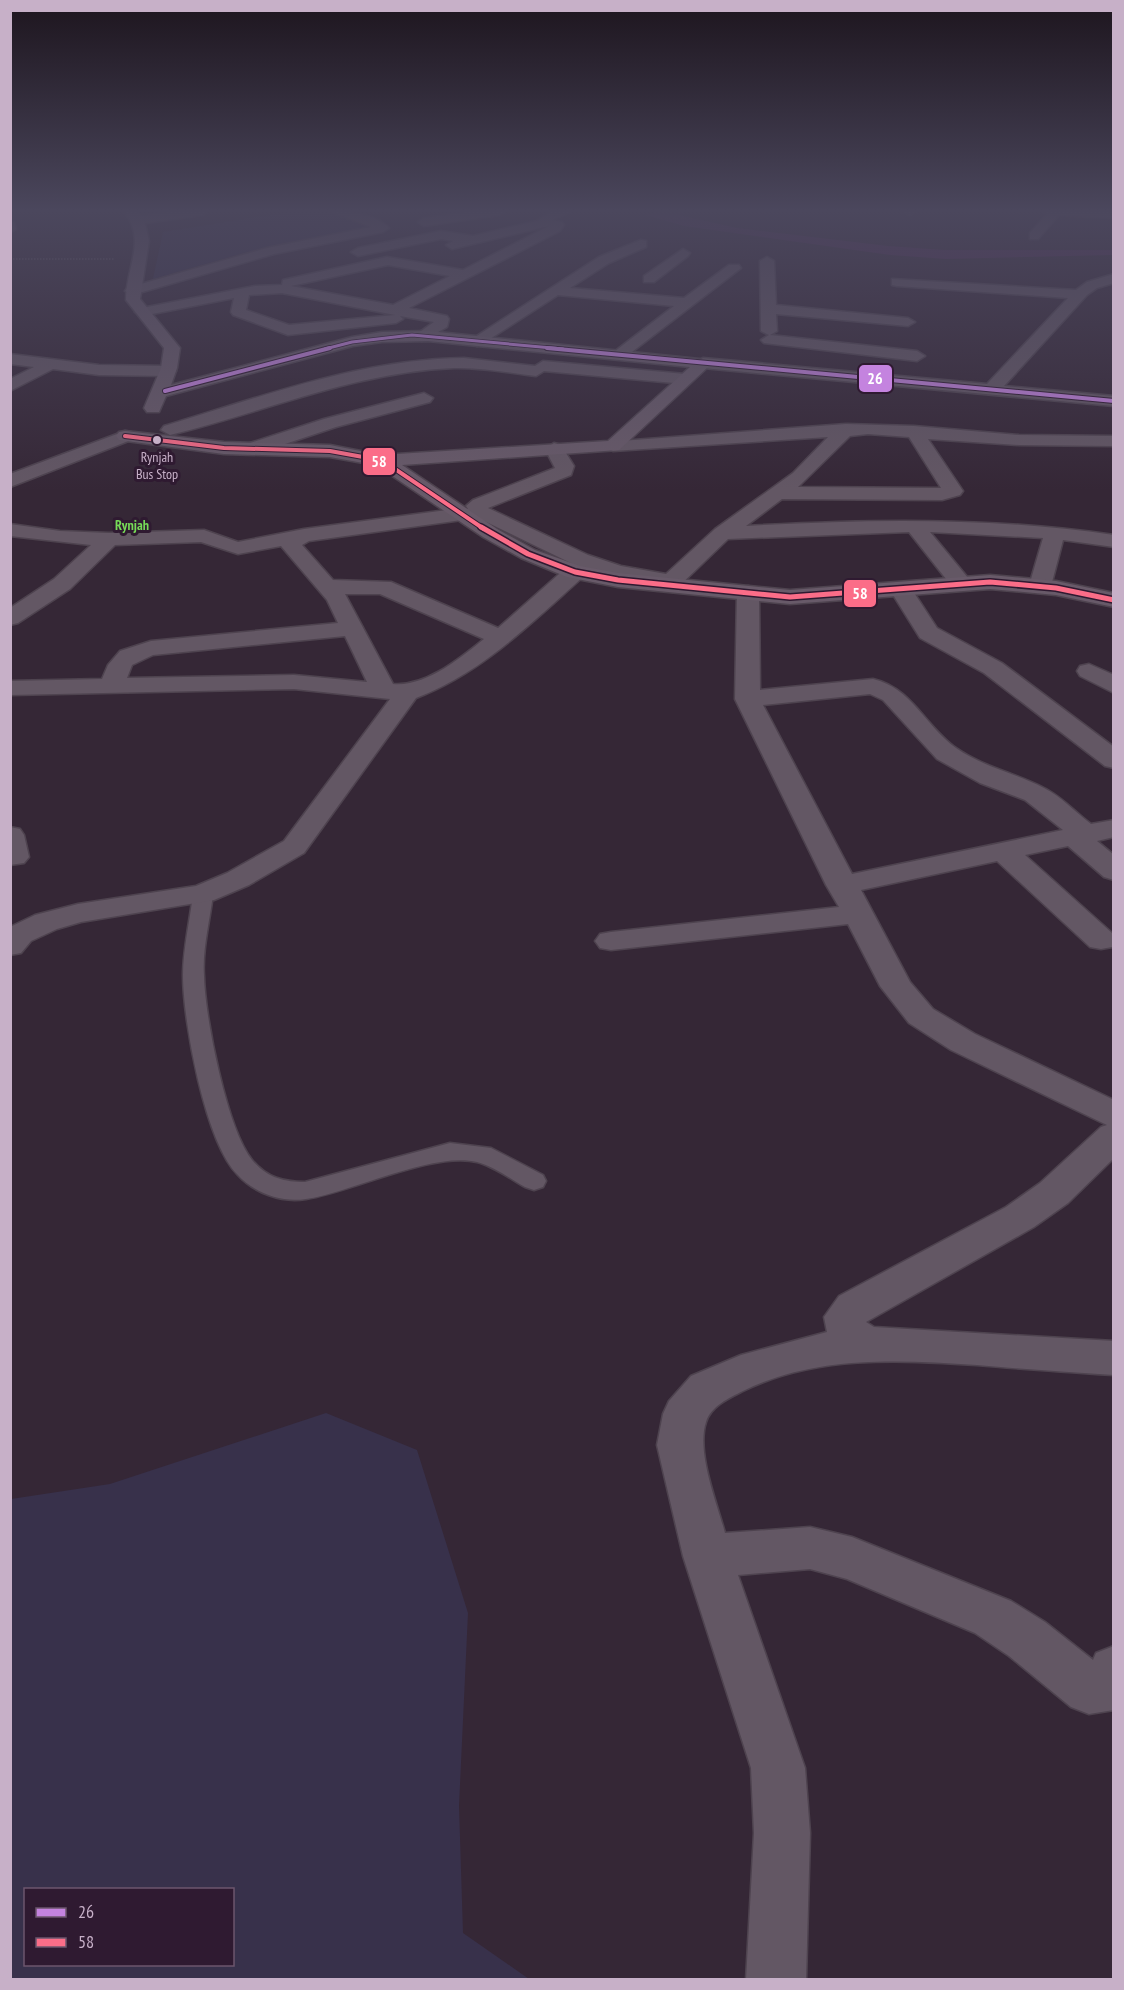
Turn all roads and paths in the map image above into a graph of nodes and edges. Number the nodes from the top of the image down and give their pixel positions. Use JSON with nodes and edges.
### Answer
{"nodes":[{"id":1,"x":137,"y":304,"type":"edge"},
{"id":2,"x":183,"y":304,"type":"edge"},
{"id":3,"x":242,"y":304,"type":"edge"},
{"id":4,"x":369,"y":304,"type":"edge"},
{"id":5,"x":409,"y":304,"type":"edge"},
{"id":6,"x":536,"y":304,"type":"edge"},
{"id":7,"x":686,"y":304,"type":"edge"},
{"id":8,"x":903,"y":304,"type":"edge"},
{"id":9,"x":1070,"y":304,"type":"edge"},
{"id":10,"x":768,"y":305,"type":"joint"},
{"id":11,"x":398,"y":309,"type":"junction"},
{"id":12,"x":142,"y":312,"type":"junction"},
{"id":13,"x":418,"y":313,"type":"junction"},
{"id":14,"x":911,"y":334,"type":"junction"},
{"id":15,"x":422,"y":336,"type":"junction"},
{"id":16,"x":769,"y":340,"type":"junction"},
{"id":17,"x":477,"y":341,"type":"junction"},
{"id":18,"x":33,"y":349,"type":"dead end"},
{"id":19,"x":566,"y":350,"type":"junction"},
{"id":20,"x":618,"y":355,"type":"junction"},
{"id":21,"x":10,"y":359,"type":"edge"},
{"id":22,"x":703,"y":363,"type":"junction"},
{"id":23,"x":169,"y":364,"type":"junction"},
{"id":24,"x":49,"y":365,"type":"junction"},
{"id":25,"x":540,"y":368,"type":"junction"},
{"id":26,"x":770,"y":369,"type":"junction"},
{"id":27,"x":685,"y":379,"type":"junction"},
{"id":28,"x":519,"y":382,"type":"dead end"},
{"id":29,"x":932,"y":384,"type":"junction"},
{"id":30,"x":10,"y":386,"type":"edge"},
{"id":31,"x":991,"y":390,"type":"junction"},
{"id":32,"x":159,"y":393,"type":"junction"},
{"id":33,"x":424,"y":398,"type":"dead end"},
{"id":34,"x":1113,"y":401,"type":"edge"},
{"id":35,"x":151,"y":413,"type":"junction"},
{"id":36,"x":846,"y":429,"type":"junction"},
{"id":37,"x":170,"y":430,"type":"junction"},
{"id":38,"x":909,"y":431,"type":"junction"},
{"id":39,"x":125,"y":436,"type":"junction"},
{"id":40,"x":1113,"y":441,"type":"edge"},
{"id":41,"x":196,"y":445,"type":"junction"},
{"id":42,"x":613,"y":446,"type":"junction"},
{"id":43,"x":251,"y":449,"type":"junction"},
{"id":44,"x":554,"y":449,"type":"junction"},
{"id":45,"x":381,"y":461,"type":"junction"},
{"id":46,"x":10,"y":465,"type":"edge"},
{"id":47,"x":34,"y":472,"type":"junction"},
{"id":48,"x":800,"y":477,"type":"junction"},
{"id":49,"x":947,"y":480,"type":"junction"},
{"id":50,"x":10,"y":481,"type":"edge"},
{"id":51,"x":777,"y":493,"type":"junction"},
{"id":52,"x":462,"y":514,"type":"junction"},
{"id":53,"x":915,"y":527,"type":"junction"},
{"id":54,"x":10,"y":530,"type":"edge"},
{"id":55,"x":1055,"y":532,"type":"junction"},
{"id":56,"x":722,"y":533,"type":"junction"},
{"id":57,"x":109,"y":538,"type":"junction"},
{"id":58,"x":293,"y":538,"type":"junction"},
{"id":59,"x":1113,"y":541,"type":"edge"},
{"id":60,"x":575,"y":572,"type":"junction"},
{"id":61,"x":669,"y":583,"type":"junction"},
{"id":62,"x":962,"y":584,"type":"junction"},
{"id":63,"x":1040,"y":586,"type":"junction"},
{"id":64,"x":330,"y":587,"type":"junction"},
{"id":65,"x":901,"y":590,"type":"junction"},
{"id":66,"x":748,"y":593,"type":"junction"},
{"id":67,"x":1113,"y":600,"type":"edge"},
{"id":68,"x":10,"y":618,"type":"edge"},
{"id":69,"x":354,"y":628,"type":"junction"},
{"id":70,"x":499,"y":637,"type":"junction"},
{"id":71,"x":1089,"y":671,"type":"dead end"},
{"id":72,"x":1113,"y":686,"type":"edge"},
{"id":73,"x":112,"y":687,"type":"junction"},
{"id":74,"x":10,"y":688,"type":"edge"},
{"id":75,"x":396,"y":692,"type":"junction"},
{"id":76,"x":748,"y":699,"type":"junction"},
{"id":77,"x":1113,"y":760,"type":"edge"},
{"id":78,"x":1092,"y":834,"type":"edge"},
{"id":79,"x":1004,"y":852,"type":"junction"},
{"id":80,"x":1113,"y":871,"type":"edge"},
{"id":81,"x":841,"y":885,"type":"junction"},
{"id":82,"x":203,"y":894,"type":"junction"},
{"id":83,"x":857,"y":914,"type":"junction"},
{"id":84,"x":1101,"y":940,"type":"dead end"},
{"id":85,"x":611,"y":941,"type":"dead end"},
{"id":86,"x":10,"y":946,"type":"edge"},
{"id":87,"x":1113,"y":1115,"type":"edge"},
{"id":88,"x":1113,"y":1136,"type":"edge"},
{"id":89,"x":534,"y":1181,"type":"dead end"},
{"id":90,"x":865,"y":1344,"type":"junction"},
{"id":91,"x":1113,"y":1358,"type":"edge"},
{"id":92,"x":707,"y":1556,"type":"junction"},
{"id":93,"x":1113,"y":1670,"type":"edge"},
{"id":94,"x":777,"y":1980,"type":"edge"}],
"edges":[{"from":1,"to":12,"type":"street"},
{"from":2,"to":12,"type":"street"},
{"from":3,"to":13,"type":"street"},
{"from":4,"to":11,"type":"street"},
{"from":5,"to":11,"type":"street"},
{"from":6,"to":17,"type":"street"},
{"from":7,"to":20,"type":"street"},
{"from":8,"to":14,"type":"street"},
{"from":9,"to":31,"type":"street"},
{"from":10,"to":14,"type":"street"},
{"from":10,"to":16,"type":"street"},
{"from":11,"to":13,"type":"street"},
{"from":12,"to":23,"type":"street"},
{"from":13,"to":15,"type":"street"},
{"from":14,"to":16,"type":"street"},
{"from":14,"to":29,"type":"street"},
{"from":15,"to":17,"type":"street"},
{"from":15,"to":32,"type":"street"},
{"from":16,"to":26,"type":"street"},
{"from":17,"to":19,"type":"street"},
{"from":18,"to":23,"type":"street"},
{"from":19,"to":20,"type":"street"},
{"from":19,"to":25,"type":"street"},
{"from":20,"to":22,"type":"street"},
{"from":21,"to":24,"type":"street"},
{"from":22,"to":26,"type":"street"},
{"from":22,"to":27,"type":"street"},
{"from":23,"to":24,"type":"street"},
{"from":23,"to":32,"type":"street"},
{"from":24,"to":30,"type":"street"},
{"from":25,"to":27,"type":"street"},
{"from":25,"to":28,"type":"street"},
{"from":25,"to":37,"type":"street"},
{"from":26,"to":29,"type":"street"},
{"from":27,"to":42,"type":"street"},
{"from":29,"to":31,"type":"street"},
{"from":29,"to":38,"type":"street"},
{"from":31,"to":34,"type":"street"},
{"from":32,"to":35,"type":"street"},
{"from":33,"to":43,"type":"street"},
{"from":35,"to":37,"type":"street"},
{"from":35,"to":39,"type":"street"},
{"from":36,"to":38,"type":"street"},
{"from":36,"to":42,"type":"street"},
{"from":36,"to":48,"type":"street"},
{"from":37,"to":41,"type":"street"},
{"from":38,"to":40,"type":"street"},
{"from":38,"to":49,"type":"street"},
{"from":39,"to":41,"type":"street"},
{"from":39,"to":47,"type":"street"},
{"from":41,"to":43,"type":"street"},
{"from":42,"to":44,"type":"street"},
{"from":43,"to":45,"type":"street"},
{"from":44,"to":45,"type":"street"},
{"from":44,"to":61,"type":"street"},
{"from":45,"to":52,"type":"street"},
{"from":46,"to":47,"type":"street"},
{"from":47,"to":50,"type":"street"},
{"from":48,"to":49,"type":"street"},
{"from":48,"to":51,"type":"street"},
{"from":49,"to":51,"type":"street"},
{"from":51,"to":56,"type":"street"},
{"from":52,"to":58,"type":"street"},
{"from":52,"to":60,"type":"street"},
{"from":53,"to":55,"type":"street"},
{"from":53,"to":56,"type":"street"},
{"from":53,"to":62,"type":"street"},
{"from":54,"to":57,"type":"street"},
{"from":55,"to":59,"type":"street"},
{"from":55,"to":63,"type":"street"},
{"from":56,"to":61,"type":"street"},
{"from":57,"to":58,"type":"street"},
{"from":57,"to":68,"type":"street"},
{"from":58,"to":64,"type":"street"},
{"from":60,"to":61,"type":"street"},
{"from":60,"to":70,"type":"street"},
{"from":61,"to":66,"type":"street"},
{"from":62,"to":63,"type":"street"},
{"from":62,"to":65,"type":"street"},
{"from":63,"to":67,"type":"street"},
{"from":64,"to":69,"type":"street"},
{"from":64,"to":70,"type":"street"},
{"from":65,"to":66,"type":"street"},
{"from":65,"to":77,"type":"street"},
{"from":66,"to":76,"type":"street"},
{"from":69,"to":73,"type":"street"},
{"from":69,"to":75,"type":"street"},
{"from":70,"to":75,"type":"street"},
{"from":71,"to":72,"type":"street"},
{"from":73,"to":74,"type":"street"},
{"from":73,"to":75,"type":"street"},
{"from":75,"to":82,"type":"street"},
{"from":76,"to":78,"type":"street"},
{"from":76,"to":81,"type":"street"},
{"from":78,"to":79,"type":"street"},
{"from":78,"to":80,"type":"street"},
{"from":79,"to":81,"type":"street"},
{"from":79,"to":84,"type":"street"},
{"from":81,"to":83,"type":"street"},
{"from":82,"to":86,"type":"street"},
{"from":82,"to":89,"type":"lane"},
{"from":83,"to":85,"type":"street"},
{"from":83,"to":87,"type":"street"},
{"from":88,"to":90,"type":"street"},
{"from":90,"to":91,"type":"street"},
{"from":90,"to":92,"type":"street"},
{"from":92,"to":93,"type":"street"},
{"from":92,"to":94,"type":"street"}]}
